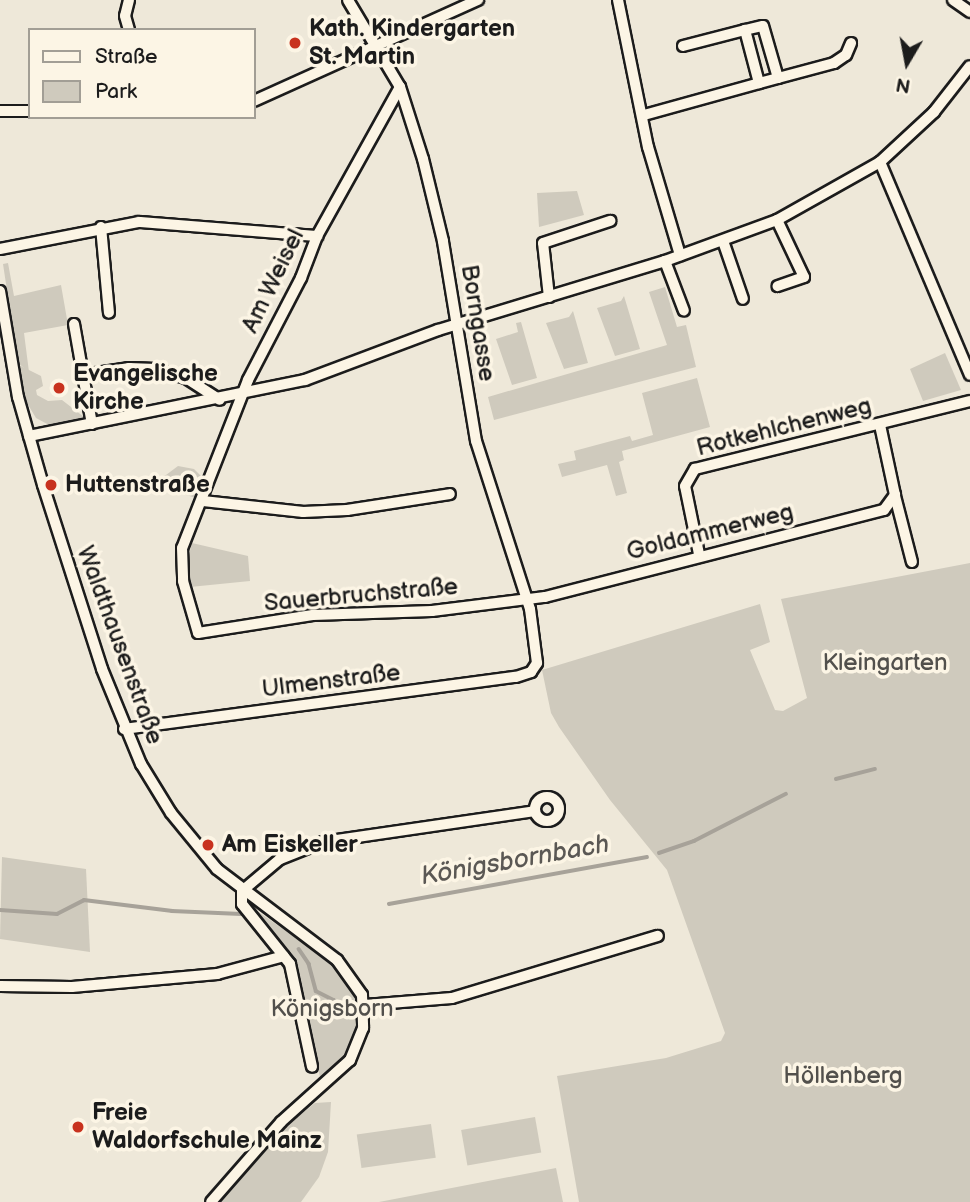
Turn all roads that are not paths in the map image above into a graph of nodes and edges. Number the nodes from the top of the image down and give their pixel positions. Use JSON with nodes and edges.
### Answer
{"nodes":[{"id":1,"x":129,"y":0,"type":"edge"},
{"id":2,"x":348,"y":0,"type":"edge"},
{"id":3,"x":478,"y":0,"type":"edge"},
{"id":4,"x":618,"y":0,"type":"edge"},
{"id":5,"x":953,"y":0,"type":"edge"},
{"id":6,"x":970,"y":12,"type":"edge"},
{"id":7,"x":128,"y":28,"type":"edge"},
{"id":8,"x":745,"y":30,"type":"junction"},
{"id":9,"x":851,"y":43,"type":"dead end"},
{"id":10,"x":375,"y":45,"type":"junction"},
{"id":11,"x":683,"y":46,"type":"dead end"},
{"id":12,"x":970,"y":66,"type":"edge"},
{"id":13,"x":778,"y":78,"type":"junction"},
{"id":14,"x":759,"y":83,"type":"junction"},
{"id":15,"x":400,"y":87,"type":"junction"},
{"id":16,"x":256,"y":100,"type":"edge"},
{"id":17,"x":0,"y":111,"type":"edge"},
{"id":18,"x":28,"y":111,"type":"edge"},
{"id":19,"x":644,"y":115,"type":"junction"},
{"id":20,"x":880,"y":162,"type":"junction"},
{"id":21,"x":777,"y":220,"type":"junction"},
{"id":22,"x":610,"y":221,"type":"dead end"},
{"id":23,"x":101,"y":227,"type":"junction"},
{"id":24,"x":317,"y":236,"type":"junction"},
{"id":25,"x":723,"y":241,"type":"junction"},
{"id":26,"x":0,"y":249,"type":"edge"},
{"id":27,"x":680,"y":255,"type":"junction"},
{"id":28,"x":665,"y":261,"type":"junction"},
{"id":29,"x":778,"y":286,"type":"dead end"},
{"id":30,"x":0,"y":291,"type":"edge"},
{"id":31,"x":549,"y":297,"type":"junction"},
{"id":32,"x":743,"y":299,"type":"dead end"},
{"id":33,"x":684,"y":311,"type":"dead end"},
{"id":34,"x":109,"y":313,"type":"dead end"},
{"id":35,"x":74,"y":324,"type":"dead end"},
{"id":36,"x":456,"y":325,"type":"junction"},
{"id":37,"x":4,"y":336,"type":"edge"},
{"id":38,"x":83,"y":375,"type":"junction"},
{"id":39,"x":970,"y":375,"type":"edge"},
{"id":40,"x":242,"y":395,"type":"junction"},
{"id":41,"x":220,"y":400,"type":"junction"},
{"id":42,"x":970,"y":401,"type":"edge"},
{"id":43,"x":92,"y":424,"type":"junction"},
{"id":44,"x":880,"y":425,"type":"junction"},
{"id":45,"x":29,"y":436,"type":"junction"},
{"id":46,"x":450,"y":494,"type":"dead end"},
{"id":47,"x":895,"y":495,"type":"junction"},
{"id":48,"x":203,"y":501,"type":"junction"},
{"id":49,"x":699,"y":554,"type":"junction"},
{"id":50,"x":912,"y":562,"type":"dead end"},
{"id":51,"x":527,"y":599,"type":"junction"},
{"id":52,"x":198,"y":633,"type":"joint"},
{"id":53,"x":537,"y":663,"type":"joint"},
{"id":54,"x":124,"y":729,"type":"junction"},
{"id":55,"x":535,"y":811,"type":"dead end"},
{"id":56,"x":242,"y":891,"type":"junction"},
{"id":57,"x":659,"y":936,"type":"dead end"},
{"id":58,"x":284,"y":956,"type":"junction"},
{"id":59,"x":0,"y":986,"type":"edge"},
{"id":60,"x":365,"y":1005,"type":"junction"},
{"id":61,"x":312,"y":1067,"type":"dead end"},
{"id":62,"x":211,"y":1202,"type":"edge"}],
"edges":[{"from":1,"to":7,"type":"street"},
{"from":2,"to":10,"type":"street","name":"Borngasse"},
{"from":3,"to":10,"type":"street"},
{"from":4,"to":19,"type":"street"},
{"from":5,"to":6,"type":"street"},
{"from":8,"to":11,"type":"street"},
{"from":8,"to":13,"type":"street"},
{"from":8,"to":14,"type":"street"},
{"from":9,"to":13,"type":"street"},
{"from":10,"to":15,"type":"street","name":"Borngasse"},
{"from":10,"to":16,"type":"street"},
{"from":12,"to":20,"type":"street"},
{"from":13,"to":14,"type":"street"},
{"from":14,"to":19,"type":"street"},
{"from":15,"to":24,"type":"street","name":"Am Weisel"},
{"from":15,"to":36,"type":"street","name":"Borngasse"},
{"from":17,"to":18,"type":"street"},
{"from":19,"to":27,"type":"street"},
{"from":20,"to":21,"type":"street"},
{"from":20,"to":39,"type":"street"},
{"from":21,"to":25,"type":"street"},
{"from":21,"to":29,"type":"street"},
{"from":22,"to":31,"type":"street"},
{"from":23,"to":24,"type":"street"},
{"from":23,"to":26,"type":"street"},
{"from":23,"to":34,"type":"street"},
{"from":24,"to":40,"type":"street","name":"Am Weisel"},
{"from":25,"to":27,"type":"street"},
{"from":25,"to":32,"type":"street"},
{"from":27,"to":28,"type":"street"},
{"from":28,"to":31,"type":"street"},
{"from":28,"to":33,"type":"street"},
{"from":30,"to":37,"type":"street","name":"Waldthausenstraße"},
{"from":31,"to":36,"type":"street"},
{"from":35,"to":38,"type":"street"},
{"from":36,"to":40,"type":"street"},
{"from":36,"to":51,"type":"street","name":"Borngasse"},
{"from":37,"to":45,"type":"street","name":"Waldthausenstraße"},
{"from":38,"to":41,"type":"street"},
{"from":38,"to":43,"type":"street"},
{"from":40,"to":41,"type":"street"},
{"from":40,"to":48,"type":"street","name":"Am Weisel"},
{"from":41,"to":43,"type":"street"},
{"from":42,"to":44,"type":"street","name":"Rotkehlchenweg"},
{"from":43,"to":45,"type":"street"},
{"from":44,"to":47,"type":"street"},
{"from":44,"to":49,"type":"street","name":"Rotkehlchenweg"},
{"from":45,"to":54,"type":"street","name":"Waldthausenstraße"},
{"from":46,"to":48,"type":"street"},
{"from":47,"to":49,"type":"street","name":"Goldammerweg"},
{"from":47,"to":50,"type":"street"},
{"from":48,"to":52,"type":"street","name":"Am Weisel"},
{"from":49,"to":51,"type":"street","name":"Goldammerweg"},
{"from":51,"to":52,"type":"street","name":"Sauerbruchstraße"},
{"from":51,"to":53,"type":"street","name":"Borngasse"},
{"from":53,"to":54,"type":"street","name":"Ulmenstraße"},
{"from":54,"to":56,"type":"street","name":"Waldthausenstraße"},
{"from":55,"to":56,"type":"street"},
{"from":56,"to":58,"type":"street"},
{"from":56,"to":60,"type":"street","name":"Waldthausenstraße"},
{"from":57,"to":60,"type":"street"},
{"from":58,"to":59,"type":"street"},
{"from":58,"to":61,"type":"street"},
{"from":60,"to":62,"type":"street"}]}
